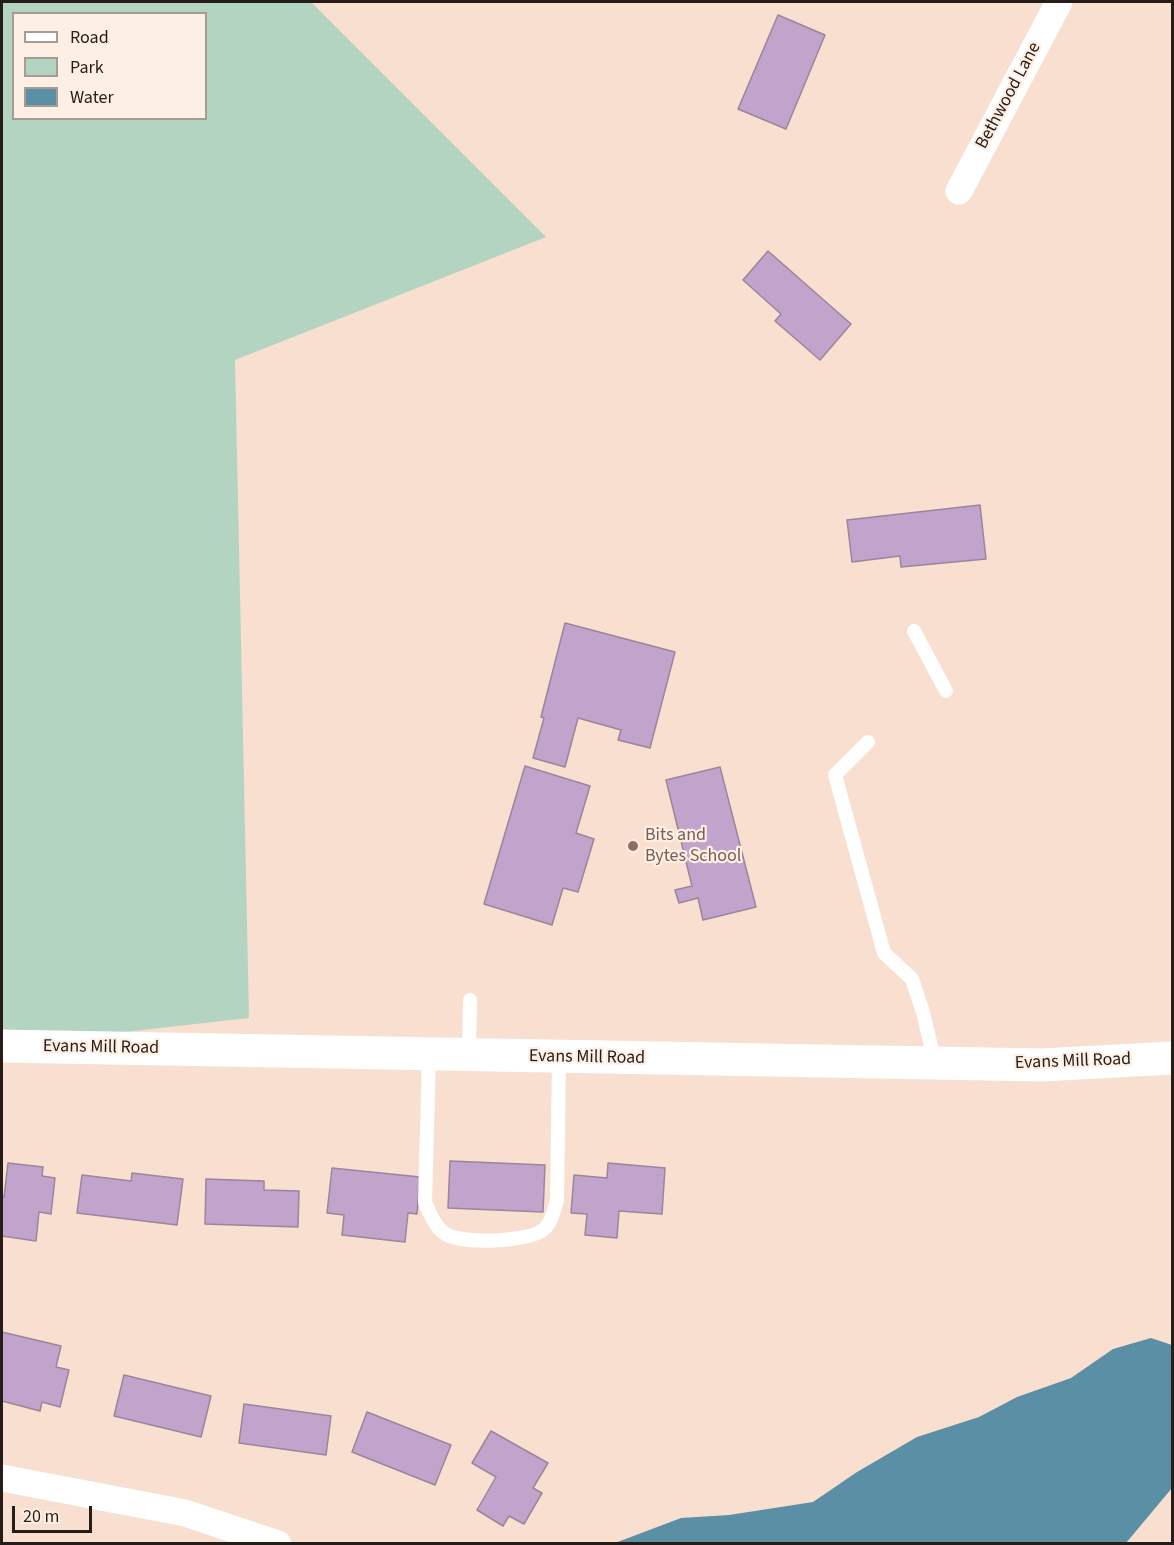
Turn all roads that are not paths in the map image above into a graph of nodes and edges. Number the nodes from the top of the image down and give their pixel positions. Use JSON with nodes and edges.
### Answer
{"nodes":[{"id":1,"x":1059,"y":2,"type":"edge"},
{"id":2,"x":959,"y":191,"type":"dead end"},
{"id":3,"x":914,"y":631,"type":"dead end"},
{"id":4,"x":946,"y":691,"type":"dead end"},
{"id":5,"x":868,"y":742,"type":"dead end"},
{"id":6,"x":470,"y":1000,"type":"dead end"},
{"id":7,"x":2,"y":1046,"type":"edge"},
{"id":8,"x":429,"y":1055,"type":"junction"},
{"id":9,"x":469,"y":1056,"type":"junction"},
{"id":10,"x":559,"y":1058,"type":"junction"},
{"id":11,"x":1173,"y":1058,"type":"edge"},
{"id":12,"x":935,"y":1063,"type":"junction"},
{"id":13,"x":2,"y":1478,"type":"edge"},
{"id":14,"x":278,"y":1544,"type":"edge"}],
"edges":[{"from":1,"to":2,"type":"street","name":"Bethwood Lane"},
{"from":3,"to":4,"type":"lane"},
{"from":5,"to":12,"type":"lane"},
{"from":6,"to":9,"type":"lane"},
{"from":7,"to":8,"type":"main road","name":"Evans Mill Road"},
{"from":8,"to":9,"type":"main road","name":"Evans Mill Road"},
{"from":8,"to":10,"type":"lane"},
{"from":9,"to":10,"type":"main road","name":"Evans Mill Road"},
{"from":10,"to":12,"type":"main road","name":"Evans Mill Road"},
{"from":11,"to":12,"type":"main road","name":"Evans Mill Road"},
{"from":13,"to":14,"type":"street"}]}
